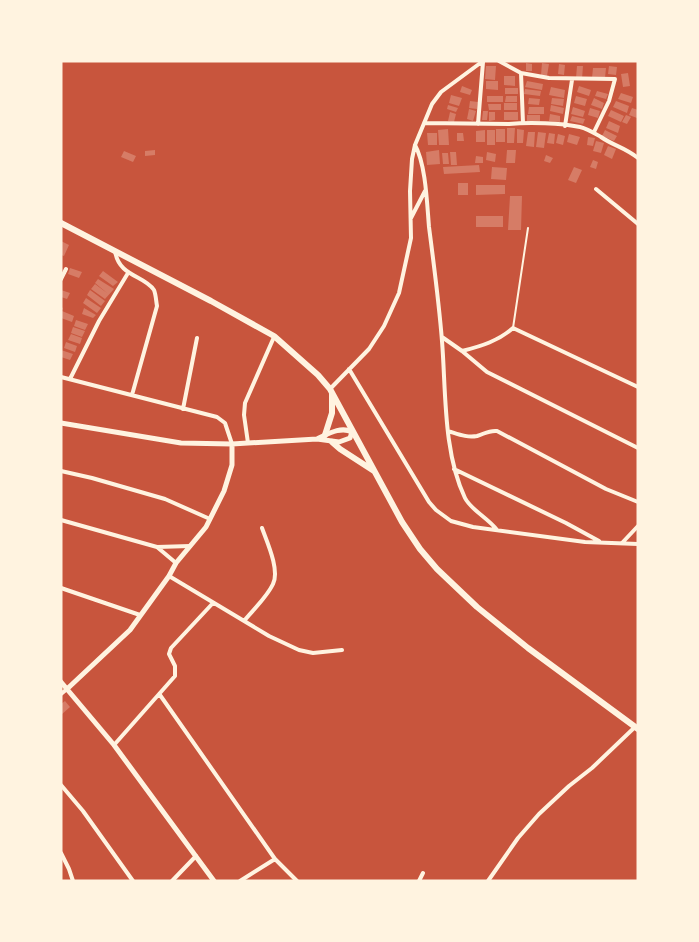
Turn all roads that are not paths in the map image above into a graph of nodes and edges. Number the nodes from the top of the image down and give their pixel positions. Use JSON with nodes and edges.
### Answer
{"nodes":[{"id":1,"x":499,"y":61,"type":"edge"},
{"id":2,"x":483,"y":62,"type":"edge"},
{"id":3,"x":521,"y":73,"type":"junction"},
{"id":4,"x":572,"y":80,"type":"junction"},
{"id":5,"x":523,"y":123,"type":"junction"},
{"id":6,"x":424,"y":124,"type":"junction"},
{"id":7,"x":478,"y":124,"type":"junction"},
{"id":8,"x":565,"y":126,"type":"junction"},
{"id":9,"x":594,"y":132,"type":"junction"},
{"id":10,"x":415,"y":145,"type":"junction"},
{"id":11,"x":638,"y":158,"type":"edge"},
{"id":12,"x":596,"y":189,"type":"dead end"},
{"id":13,"x":425,"y":191,"type":"junction"},
{"id":14,"x":411,"y":219,"type":"junction"},
{"id":15,"x":61,"y":223,"type":"edge"},
{"id":16,"x":638,"y":224,"type":"edge"},
{"id":17,"x":528,"y":228,"type":"dead end"},
{"id":18,"x":115,"y":250,"type":"junction"},
{"id":19,"x":66,"y":269,"type":"dead end"},
{"id":20,"x":128,"y":273,"type":"junction"},
{"id":21,"x":61,"y":279,"type":"edge"},
{"id":22,"x":513,"y":328,"type":"junction"},
{"id":23,"x":274,"y":336,"type":"junction"},
{"id":24,"x":442,"y":337,"type":"junction"},
{"id":25,"x":197,"y":338,"type":"dead end"},
{"id":26,"x":462,"y":351,"type":"junction"},
{"id":27,"x":349,"y":369,"type":"junction"},
{"id":28,"x":61,"y":377,"type":"edge"},
{"id":29,"x":70,"y":379,"type":"junction"},
{"id":30,"x":638,"y":387,"type":"edge"},
{"id":31,"x":331,"y":391,"type":"junction"},
{"id":32,"x":132,"y":395,"type":"junction"},
{"id":33,"x":183,"y":409,"type":"junction"},
{"id":34,"x":61,"y":423,"type":"edge"},
{"id":35,"x":352,"y":432,"type":"junction"},
{"id":36,"x":448,"y":432,"type":"junction"},
{"id":37,"x":325,"y":436,"type":"junction"},
{"id":38,"x":317,"y":439,"type":"junction"},
{"id":39,"x":332,"y":442,"type":"junction"},
{"id":40,"x":248,"y":443,"type":"junction"},
{"id":41,"x":232,"y":444,"type":"junction"},
{"id":42,"x":638,"y":448,"type":"edge"},
{"id":43,"x":454,"y":469,"type":"junction"},
{"id":44,"x":61,"y":471,"type":"edge"},
{"id":45,"x":376,"y":472,"type":"junction"},
{"id":46,"x":638,"y":502,"type":"edge"},
{"id":47,"x":210,"y":519,"type":"junction"},
{"id":48,"x":61,"y":520,"type":"edge"},
{"id":49,"x":638,"y":526,"type":"edge"},
{"id":50,"x":262,"y":528,"type":"dead end"},
{"id":51,"x":497,"y":530,"type":"junction"},
{"id":52,"x":600,"y":541,"type":"junction"},
{"id":53,"x":622,"y":543,"type":"junction"},
{"id":54,"x":638,"y":544,"type":"edge"},
{"id":55,"x":190,"y":546,"type":"junction"},
{"id":56,"x":157,"y":547,"type":"junction"},
{"id":57,"x":176,"y":563,"type":"junction"},
{"id":58,"x":169,"y":576,"type":"junction"},
{"id":59,"x":61,"y":588,"type":"edge"},
{"id":60,"x":213,"y":603,"type":"junction"},
{"id":61,"x":140,"y":615,"type":"junction"},
{"id":62,"x":244,"y":621,"type":"junction"},
{"id":63,"x":342,"y":650,"type":"dead end"},
{"id":64,"x":61,"y":682,"type":"edge"},
{"id":65,"x":68,"y":689,"type":"junction"},
{"id":66,"x":61,"y":694,"type":"edge"},
{"id":67,"x":160,"y":695,"type":"junction"},
{"id":68,"x":636,"y":728,"type":"edge"},
{"id":69,"x":114,"y":745,"type":"junction"},
{"id":70,"x":61,"y":785,"type":"edge"},
{"id":71,"x":61,"y":853,"type":"edge"},
{"id":72,"x":196,"y":856,"type":"junction"},
{"id":73,"x":275,"y":859,"type":"junction"},
{"id":74,"x":423,"y":873,"type":"dead end"},
{"id":75,"x":73,"y":881,"type":"edge"},
{"id":76,"x":133,"y":881,"type":"edge"},
{"id":77,"x":172,"y":881,"type":"edge"},
{"id":78,"x":214,"y":881,"type":"edge"},
{"id":79,"x":240,"y":881,"type":"edge"},
{"id":80,"x":297,"y":881,"type":"edge"},
{"id":81,"x":418,"y":881,"type":"edge"},
{"id":82,"x":488,"y":881,"type":"edge"}],
"edges":[{"from":1,"to":3,"type":"street"},
{"from":2,"to":6,"type":"street"},
{"from":2,"to":7,"type":"street"},
{"from":3,"to":4,"type":"street"},
{"from":3,"to":5,"type":"street"},
{"from":4,"to":8,"type":"street"},
{"from":4,"to":9,"type":"street"},
{"from":5,"to":7,"type":"street"},
{"from":5,"to":8,"type":"street"},
{"from":6,"to":7,"type":"street"},
{"from":6,"to":10,"type":"street"},
{"from":8,"to":9,"type":"street"},
{"from":9,"to":11,"type":"street"},
{"from":10,"to":13,"type":"street"},
{"from":10,"to":14,"type":"street"},
{"from":12,"to":16,"type":"street"},
{"from":13,"to":14,"type":"street"},
{"from":13,"to":24,"type":"street"},
{"from":14,"to":27,"type":"street"},
{"from":15,"to":18,"type":"main road"},
{"from":17,"to":22,"type":"lane"},
{"from":18,"to":20,"type":"street"},
{"from":18,"to":23,"type":"main road"},
{"from":19,"to":21,"type":"street"},
{"from":20,"to":29,"type":"street"},
{"from":20,"to":32,"type":"street"},
{"from":22,"to":26,"type":"street"},
{"from":22,"to":30,"type":"street"},
{"from":23,"to":31,"type":"main road"},
{"from":23,"to":40,"type":"street"},
{"from":24,"to":26,"type":"street"},
{"from":24,"to":36,"type":"street"},
{"from":25,"to":33,"type":"street"},
{"from":26,"to":42,"type":"street"},
{"from":27,"to":31,"type":"street"},
{"from":27,"to":51,"type":"street"},
{"from":28,"to":29,"type":"street"},
{"from":29,"to":32,"type":"street"},
{"from":31,"to":35,"type":"main road"},
{"from":31,"to":37,"type":"main road"},
{"from":32,"to":33,"type":"street"},
{"from":33,"to":41,"type":"street"},
{"from":34,"to":41,"type":"street"},
{"from":35,"to":37,"type":"street"},
{"from":35,"to":39,"type":"street"},
{"from":35,"to":45,"type":"main road"},
{"from":36,"to":43,"type":"street"},
{"from":36,"to":46,"type":"street"},
{"from":37,"to":38,"type":"street"},
{"from":38,"to":39,"type":"street"},
{"from":38,"to":40,"type":"street"},
{"from":39,"to":45,"type":"main road"},
{"from":40,"to":41,"type":"street"},
{"from":41,"to":47,"type":"street"},
{"from":43,"to":51,"type":"street"},
{"from":43,"to":52,"type":"street"},
{"from":44,"to":47,"type":"street"},
{"from":45,"to":68,"type":"main road"},
{"from":47,"to":55,"type":"street"},
{"from":48,"to":56,"type":"street"},
{"from":49,"to":53,"type":"street"},
{"from":50,"to":62,"type":"street"},
{"from":51,"to":52,"type":"street"},
{"from":52,"to":53,"type":"street"},
{"from":53,"to":54,"type":"street"},
{"from":55,"to":56,"type":"street"},
{"from":55,"to":57,"type":"street"},
{"from":56,"to":57,"type":"street"},
{"from":57,"to":58,"type":"street"},
{"from":58,"to":60,"type":"street"},
{"from":58,"to":61,"type":"street"},
{"from":59,"to":61,"type":"street"},
{"from":60,"to":62,"type":"street"},
{"from":60,"to":67,"type":"street"},
{"from":61,"to":65,"type":"street"},
{"from":62,"to":63,"type":"street"},
{"from":64,"to":65,"type":"street"},
{"from":65,"to":66,"type":"street"},
{"from":65,"to":69,"type":"street"},
{"from":67,"to":69,"type":"street"},
{"from":67,"to":73,"type":"street"},
{"from":68,"to":82,"type":"street"},
{"from":69,"to":72,"type":"street"},
{"from":70,"to":76,"type":"street"},
{"from":71,"to":75,"type":"street"},
{"from":72,"to":77,"type":"street"},
{"from":72,"to":78,"type":"street"},
{"from":73,"to":79,"type":"street"},
{"from":73,"to":80,"type":"street"},
{"from":74,"to":81,"type":"street"}]}
